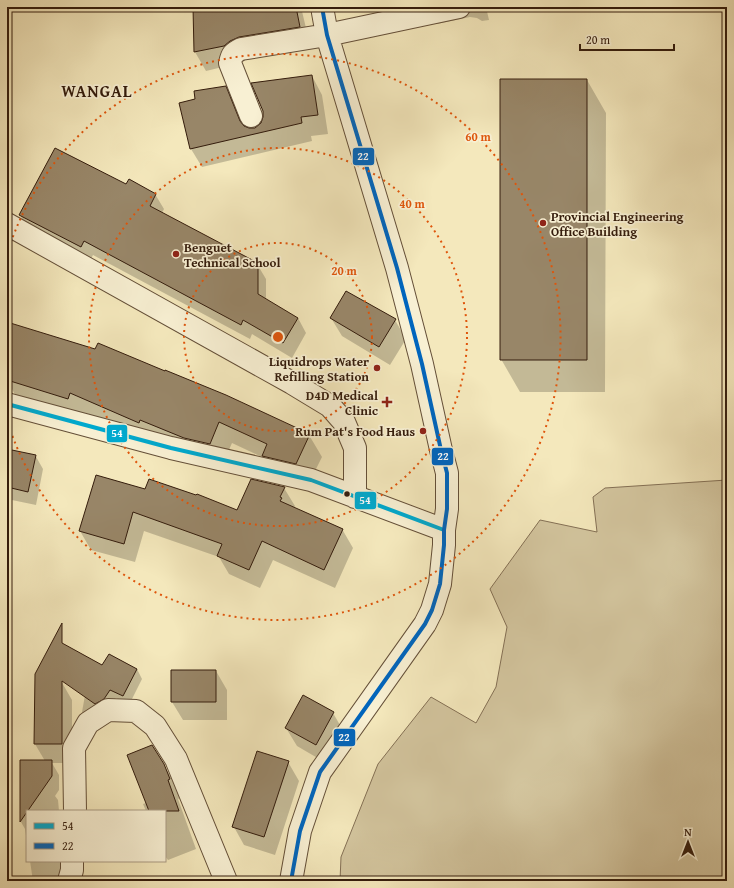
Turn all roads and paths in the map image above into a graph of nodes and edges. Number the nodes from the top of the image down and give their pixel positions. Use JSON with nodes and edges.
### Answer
{"nodes":[{"id":1,"x":322,"y":7,"type":"edge"},
{"id":2,"x":459,"y":7,"type":"edge"},
{"id":3,"x":327,"y":35,"type":"junction"},
{"id":4,"x":251,"y":116,"type":"dead end"},
{"id":5,"x":7,"y":224,"type":"edge"},
{"id":6,"x":7,"y":404,"type":"edge"},
{"id":7,"x":355,"y":497,"type":"junction"},
{"id":8,"x":444,"y":530,"type":"junction"},
{"id":9,"x":75,"y":810,"type":"edge"},
{"id":10,"x":72,"y":862,"type":"edge"},
{"id":11,"x":69,"y":881,"type":"edge"},
{"id":12,"x":226,"y":881,"type":"edge"},
{"id":13,"x":291,"y":881,"type":"edge"}],
"edges":[{"from":1,"to":3,"type":"street"},
{"from":2,"to":3,"type":"street"},
{"from":3,"to":4,"type":"street"},
{"from":3,"to":8,"type":"street"},
{"from":5,"to":7,"type":"street"},
{"from":6,"to":7,"type":"street"},
{"from":7,"to":8,"type":"street"},
{"from":8,"to":13,"type":"street"},
{"from":9,"to":12,"type":"street"},
{"from":10,"to":11,"type":"street"}]}
